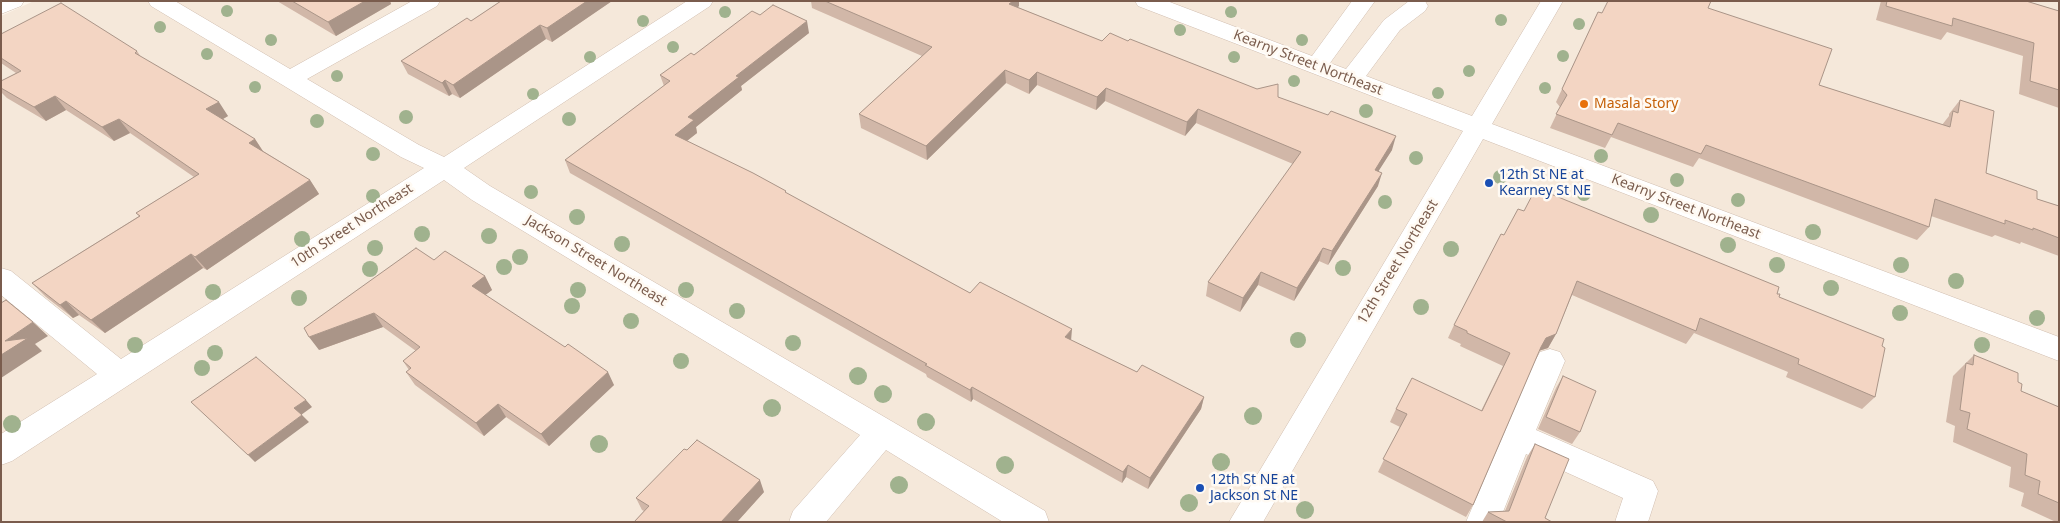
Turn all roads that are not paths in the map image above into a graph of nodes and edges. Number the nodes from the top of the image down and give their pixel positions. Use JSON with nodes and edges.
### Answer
{"nodes":[{"id":1,"x":13,"y":1,"type":"edge"},
{"id":2,"x":159,"y":1,"type":"edge"},
{"id":3,"x":429,"y":1,"type":"edge"},
{"id":4,"x":702,"y":1,"type":"edge"},
{"id":5,"x":1146,"y":1,"type":"edge"},
{"id":6,"x":1364,"y":1,"type":"edge"},
{"id":7,"x":1552,"y":1,"type":"edge"},
{"id":8,"x":1,"y":6,"type":"edge"},
{"id":9,"x":1417,"y":6,"type":"dead end"},
{"id":10,"x":1316,"y":66,"type":"junction"},
{"id":11,"x":289,"y":79,"type":"junction"},
{"id":12,"x":1351,"y":79,"type":"junction"},
{"id":13,"x":1478,"y":127,"type":"junction"},
{"id":14,"x":446,"y":168,"type":"junction"},
{"id":15,"x":1,"y":279,"type":"edge"},
{"id":16,"x":2059,"y":348,"type":"edge"},
{"id":17,"x":1550,"y":361,"type":"dead end"},
{"id":18,"x":120,"y":375,"type":"junction"},
{"id":19,"x":882,"y":432,"type":"junction"},
{"id":20,"x":1518,"y":436,"type":"junction"},
{"id":21,"x":1,"y":451,"type":"edge"},
{"id":22,"x":805,"y":522,"type":"edge"},
{"id":23,"x":1033,"y":522,"type":"edge"},
{"id":24,"x":1245,"y":522,"type":"edge"},
{"id":25,"x":1482,"y":522,"type":"edge"},
{"id":26,"x":1631,"y":522,"type":"edge"}],
"edges":[{"from":1,"to":8,"type":"street"},
{"from":2,"to":11,"type":"street","name":"Jackson Street Northeast"},
{"from":3,"to":11,"type":"street"},
{"from":4,"to":14,"type":"street","name":"10th Street Northeast"},
{"from":5,"to":10,"type":"street","name":"Kearny Street Northeast"},
{"from":6,"to":10,"type":"street"},
{"from":7,"to":13,"type":"street","name":"12th Street Northeast"},
{"from":9,"to":12,"type":"street"},
{"from":10,"to":12,"type":"street","name":"Kearny Street Northeast"},
{"from":11,"to":14,"type":"street","name":"Jackson Street Northeast"},
{"from":12,"to":13,"type":"street","name":"Kearny Street Northeast"},
{"from":13,"to":16,"type":"street","name":"Kearny Street Northeast"},
{"from":13,"to":24,"type":"street","name":"12th Street Northeast"},
{"from":14,"to":18,"type":"street","name":"10th Street Northeast"},
{"from":14,"to":19,"type":"street","name":"Jackson Street Northeast"},
{"from":15,"to":18,"type":"street"},
{"from":17,"to":20,"type":"street"},
{"from":18,"to":21,"type":"street","name":"10th Street Northeast"},
{"from":19,"to":22,"type":"street"},
{"from":19,"to":23,"type":"street","name":"Jackson Street Northeast"},
{"from":20,"to":25,"type":"street"},
{"from":20,"to":26,"type":"street"}]}
